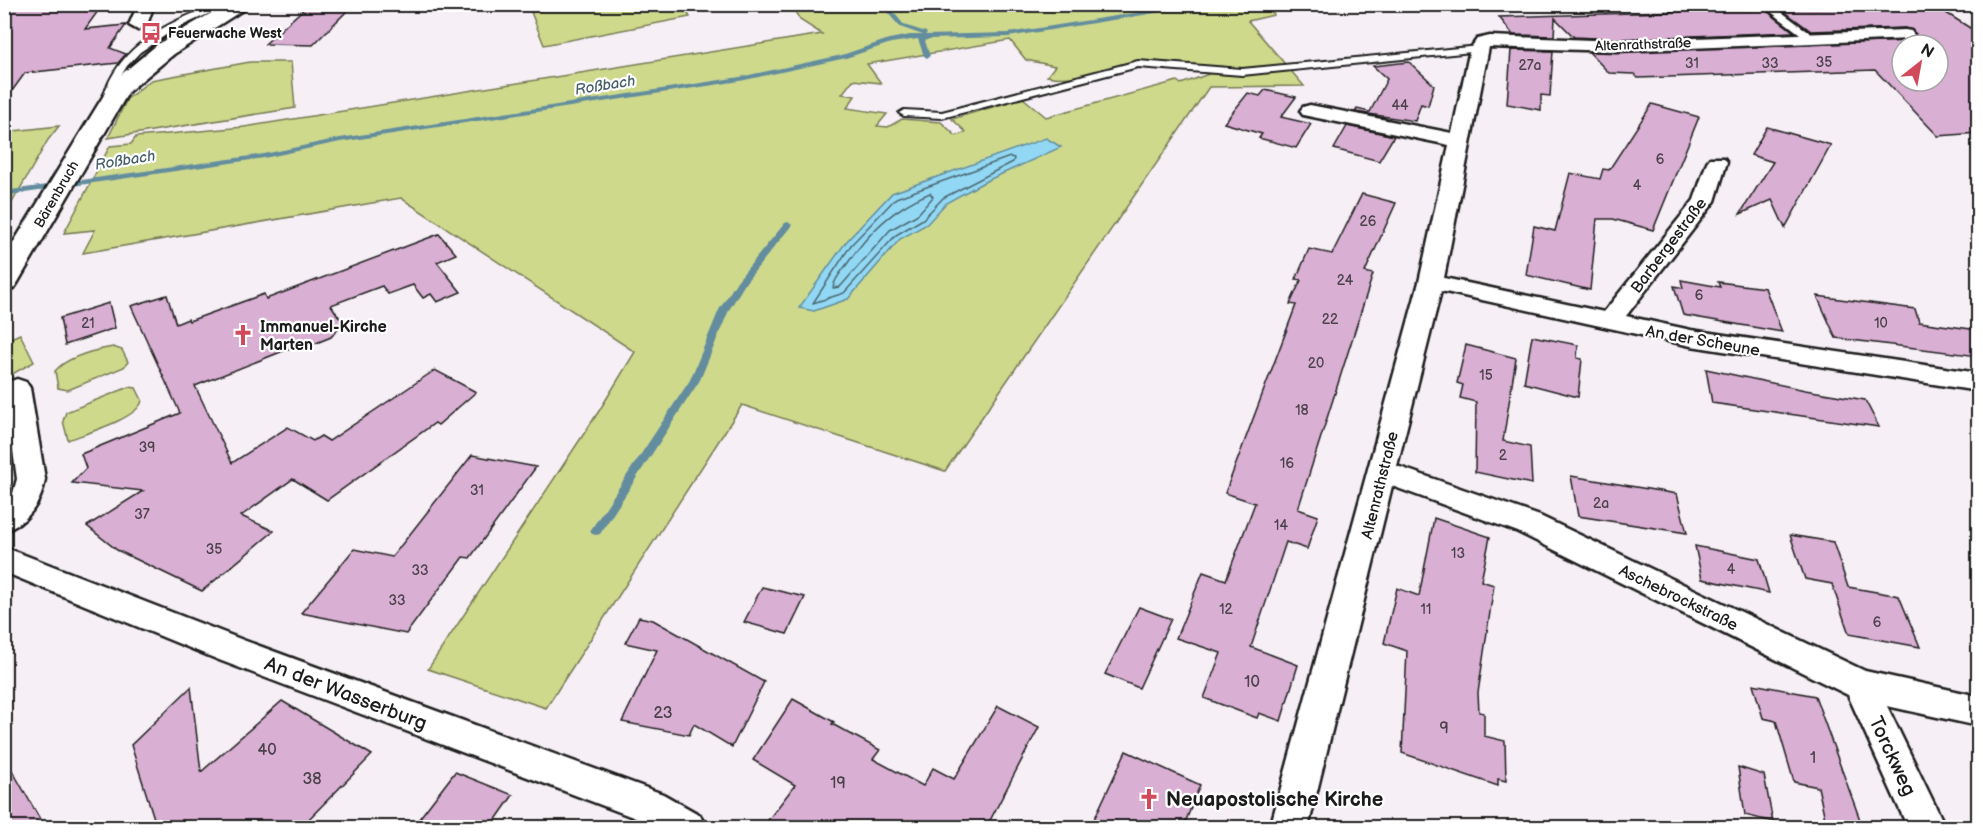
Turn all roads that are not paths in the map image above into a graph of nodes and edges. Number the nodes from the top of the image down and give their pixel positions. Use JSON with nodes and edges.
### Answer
{"nodes":[{"id":1,"x":146,"y":4,"type":"edge"},
{"id":2,"x":226,"y":4,"type":"edge"},
{"id":3,"x":242,"y":4,"type":"edge"},
{"id":4,"x":1766,"y":5,"type":"edge"},
{"id":5,"x":138,"y":25,"type":"dead end"},
{"id":6,"x":1890,"y":35,"type":"edge"},
{"id":7,"x":1811,"y":38,"type":"junction"},
{"id":8,"x":1479,"y":49,"type":"junction"},
{"id":9,"x":107,"y":106,"type":"junction"},
{"id":10,"x":1310,"y":111,"type":"dead end"},
{"id":11,"x":904,"y":113,"type":"dead end"},
{"id":12,"x":1461,"y":141,"type":"junction"},
{"id":13,"x":1717,"y":162,"type":"dead end"},
{"id":14,"x":4,"y":282,"type":"edge"},
{"id":15,"x":1431,"y":282,"type":"junction"},
{"id":16,"x":1609,"y":322,"type":"junction"},
{"id":17,"x":1978,"y":382,"type":"edge"},
{"id":18,"x":17,"y":388,"type":"dead end"},
{"id":19,"x":1381,"y":471,"type":"junction"},
{"id":20,"x":4,"y":520,"type":"edge"},
{"id":21,"x":4,"y":560,"type":"edge"},
{"id":22,"x":1860,"y":686,"type":"junction"},
{"id":23,"x":1978,"y":711,"type":"edge"},
{"id":24,"x":687,"y":828,"type":"edge"},
{"id":25,"x":1289,"y":828,"type":"edge"},
{"id":26,"x":1927,"y":828,"type":"edge"}],
"edges":[{"from":1,"to":5,"type":"street"},
{"from":2,"to":9,"type":"lane","name":"Bärenbruch"},
{"from":3,"to":9,"type":"main road","name":"Bärenbruch"},
{"from":4,"to":7,"type":"lane"},
{"from":6,"to":7,"type":"street","name":"Altenrathstraße"},
{"from":7,"to":8,"type":"street","name":"Altenrathstraße"},
{"from":8,"to":11,"type":"lane"},
{"from":8,"to":12,"type":"street","name":"Altenrathstraße"},
{"from":9,"to":14,"type":"main road","name":"Bärenbruch"},
{"from":10,"to":12,"type":"street"},
{"from":12,"to":15,"type":"street","name":"Altenrathstraße"},
{"from":13,"to":16,"type":"street","name":"Barbergestraße"},
{"from":15,"to":16,"type":"street","name":"An der Scheune"},
{"from":15,"to":19,"type":"street","name":"Altenrathstraße"},
{"from":16,"to":17,"type":"street","name":"An der Scheune"},
{"from":18,"to":20,"type":"street"},
{"from":19,"to":22,"type":"street","name":"Aschebrockstraße"},
{"from":19,"to":25,"type":"street","name":"Altenrathstraße"},
{"from":21,"to":24,"type":"street","name":"An der Wasserburg"},
{"from":22,"to":23,"type":"street","name":"Aschebrockstraße"},
{"from":22,"to":26,"type":"street","name":"Torckweg"}]}
